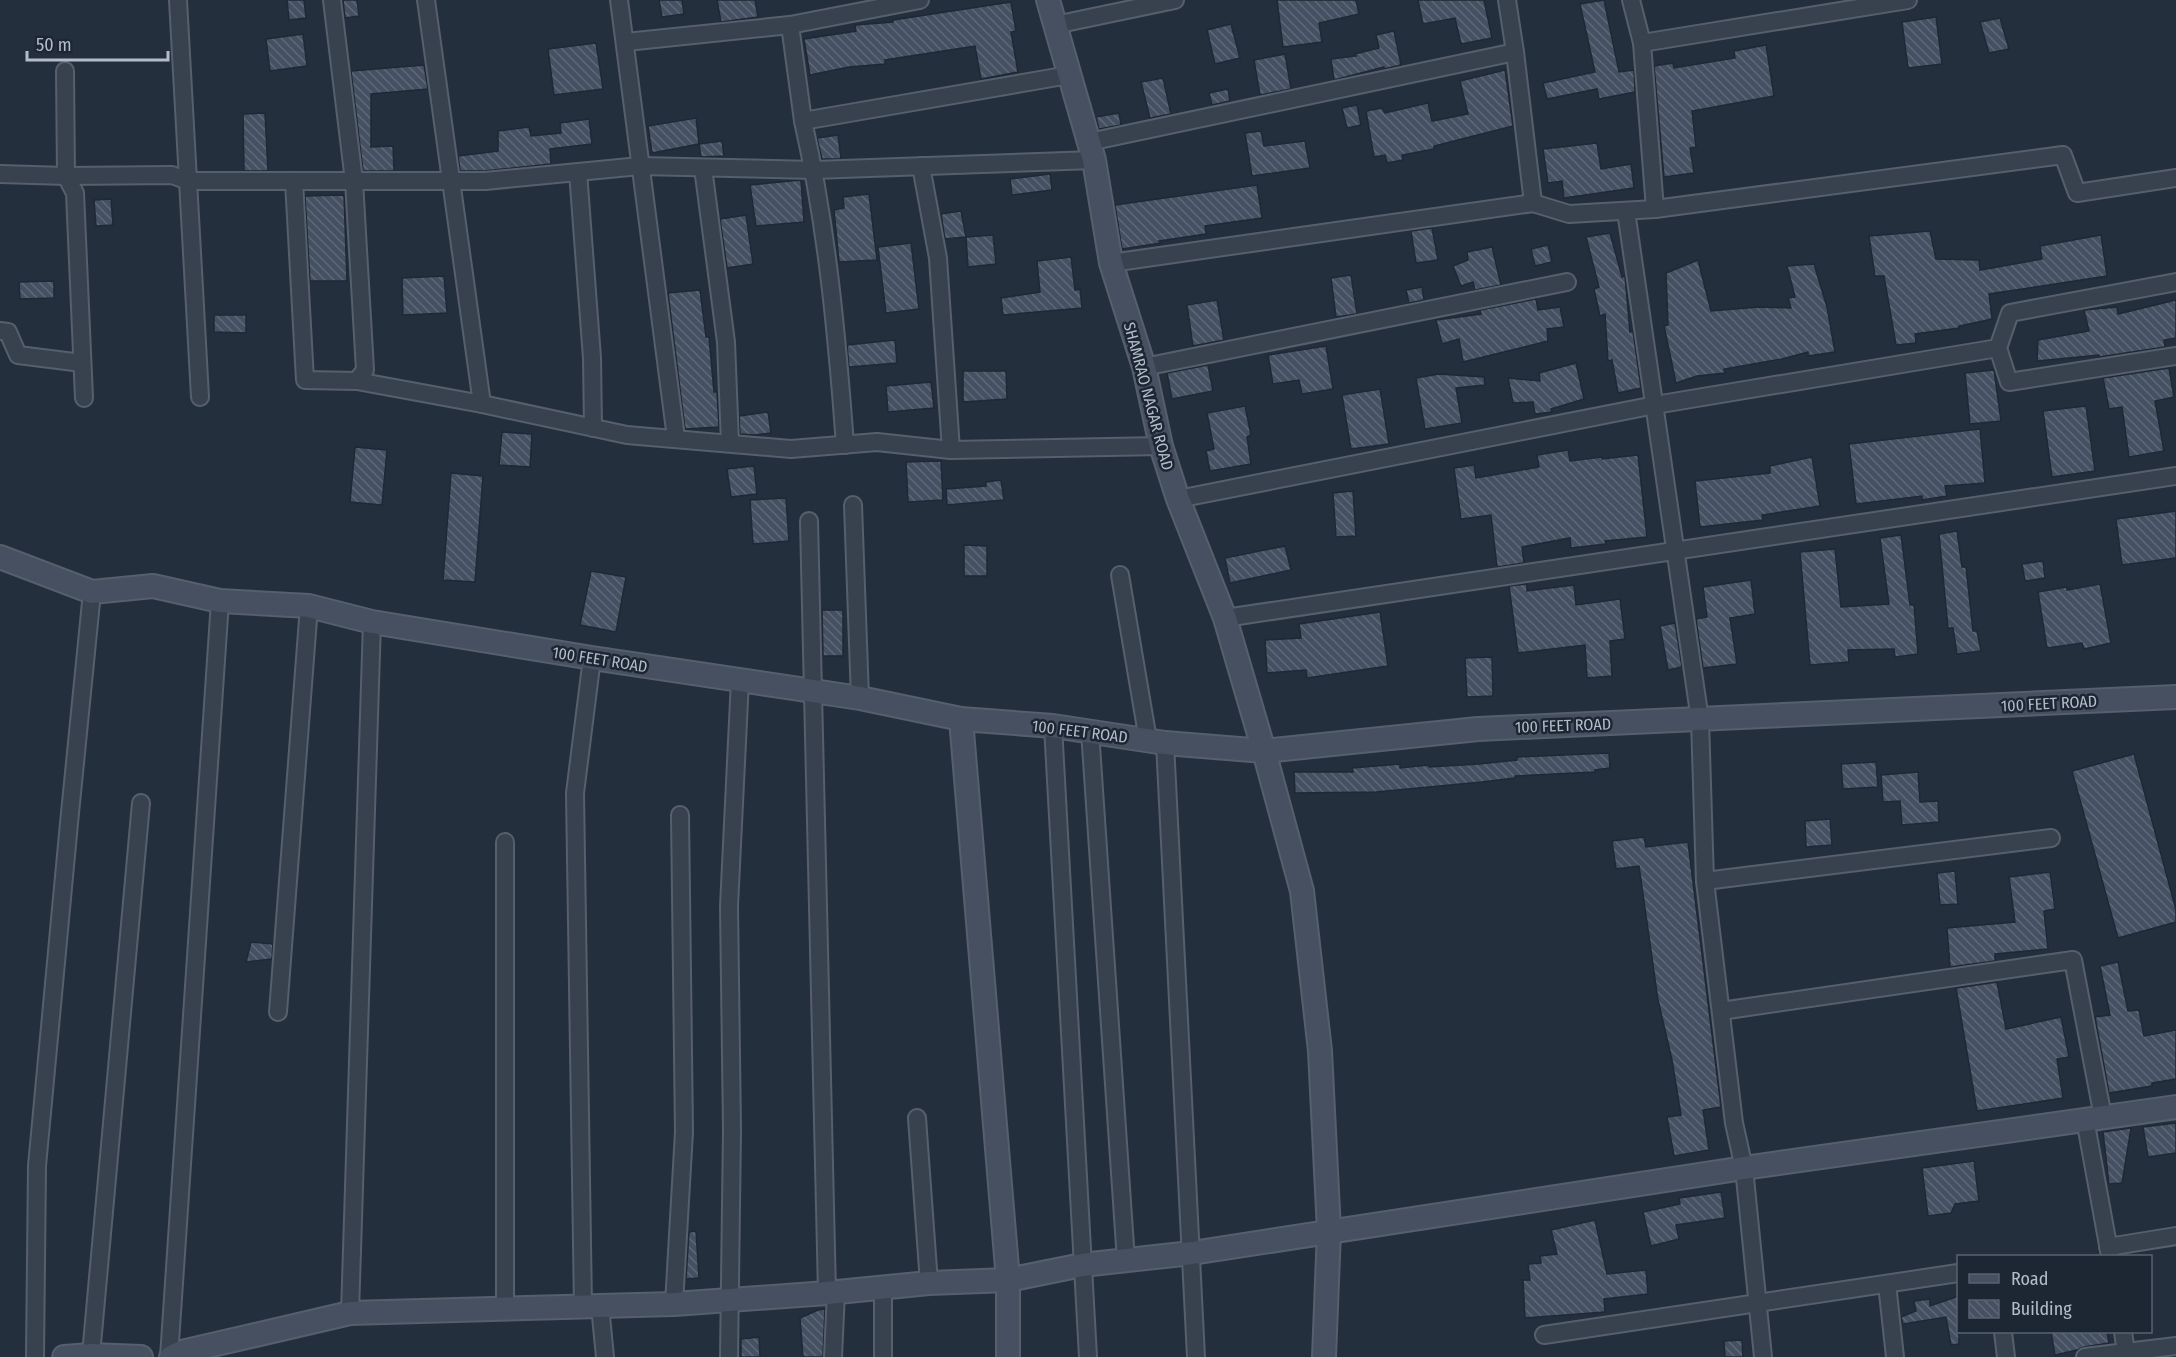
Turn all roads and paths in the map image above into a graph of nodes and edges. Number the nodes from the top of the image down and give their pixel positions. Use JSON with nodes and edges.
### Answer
{"nodes":[{"id":1,"x":178,"y":0,"type":"edge"},
{"id":2,"x":332,"y":0,"type":"edge"},
{"id":3,"x":426,"y":0,"type":"edge"},
{"id":4,"x":619,"y":0,"type":"edge"},
{"id":5,"x":920,"y":0,"type":"edge"},
{"id":6,"x":1048,"y":0,"type":"edge"},
{"id":7,"x":1175,"y":0,"type":"edge"},
{"id":8,"x":1507,"y":0,"type":"edge"},
{"id":9,"x":1631,"y":0,"type":"edge"},
{"id":10,"x":1908,"y":0,"type":"edge"},
{"id":11,"x":789,"y":25,"type":"junction"},
{"id":12,"x":1055,"y":25,"type":"junction"},
{"id":13,"x":626,"y":42,"type":"junction"},
{"id":14,"x":1642,"y":43,"type":"junction"},
{"id":15,"x":1515,"y":52,"type":"junction"},
{"id":16,"x":65,"y":71,"type":"dead end"},
{"id":17,"x":1069,"y":75,"type":"junction"},
{"id":18,"x":803,"y":121,"type":"junction"},
{"id":19,"x":1091,"y":151,"type":"junction"},
{"id":20,"x":640,"y":166,"type":"junction"},
{"id":21,"x":921,"y":166,"type":"junction"},
{"id":22,"x":703,"y":168,"type":"junction"},
{"id":23,"x":814,"y":170,"type":"junction"},
{"id":24,"x":578,"y":172,"type":"junction"},
{"id":25,"x":0,"y":174,"type":"edge"},
{"id":26,"x":66,"y":176,"type":"junction"},
{"id":27,"x":2176,"y":178,"type":"edge"},
{"id":28,"x":188,"y":181,"type":"junction"},
{"id":29,"x":294,"y":181,"type":"junction"},
{"id":30,"x":354,"y":181,"type":"junction"},
{"id":31,"x":452,"y":182,"type":"junction"},
{"id":32,"x":1533,"y":203,"type":"junction"},
{"id":33,"x":1655,"y":209,"type":"junction"},
{"id":34,"x":1626,"y":211,"type":"junction"},
{"id":35,"x":1111,"y":263,"type":"junction"},
{"id":36,"x":1567,"y":282,"type":"dead end"},
{"id":37,"x":2176,"y":282,"type":"edge"},
{"id":38,"x":0,"y":331,"type":"edge"},
{"id":39,"x":1998,"y":348,"type":"junction"},
{"id":40,"x":2176,"y":356,"type":"edge"},
{"id":41,"x":82,"y":363,"type":"junction"},
{"id":42,"x":1144,"y":367,"type":"junction"},
{"id":43,"x":357,"y":381,"type":"junction"},
{"id":44,"x":200,"y":397,"type":"dead end"},
{"id":45,"x":84,"y":398,"type":"dead end"},
{"id":46,"x":482,"y":404,"type":"junction"},
{"id":47,"x":1655,"y":405,"type":"junction"},
{"id":48,"x":593,"y":428,"type":"junction"},
{"id":49,"x":676,"y":438,"type":"junction"},
{"id":50,"x":730,"y":443,"type":"junction"},
{"id":51,"x":845,"y":445,"type":"junction"},
{"id":52,"x":1161,"y":446,"type":"junction"},
{"id":53,"x":951,"y":450,"type":"junction"},
{"id":54,"x":2176,"y":476,"type":"edge"},
{"id":55,"x":1178,"y":499,"type":"junction"},
{"id":56,"x":853,"y":506,"type":"dead end"},
{"id":57,"x":809,"y":521,"type":"dead end"},
{"id":58,"x":1676,"y":550,"type":"junction"},
{"id":59,"x":0,"y":557,"type":"edge"},
{"id":60,"x":1120,"y":575,"type":"dead end"},
{"id":61,"x":92,"y":592,"type":"junction"},
{"id":62,"x":220,"y":601,"type":"junction"},
{"id":63,"x":309,"y":606,"type":"junction"},
{"id":64,"x":1225,"y":618,"type":"junction"},
{"id":65,"x":372,"y":622,"type":"junction"},
{"id":66,"x":592,"y":658,"type":"junction"},
{"id":67,"x":740,"y":680,"type":"junction"},
{"id":68,"x":814,"y":691,"type":"junction"},
{"id":69,"x":2176,"y":697,"type":"edge"},
{"id":70,"x":860,"y":698,"type":"junction"},
{"id":71,"x":961,"y":719,"type":"junction"},
{"id":72,"x":1700,"y":720,"type":"junction"},
{"id":73,"x":1053,"y":726,"type":"junction"},
{"id":74,"x":1090,"y":731,"type":"junction"},
{"id":75,"x":1157,"y":741,"type":"junction"},
{"id":76,"x":1264,"y":751,"type":"junction"},
{"id":77,"x":141,"y":803,"type":"dead end"},
{"id":78,"x":680,"y":815,"type":"dead end"},
{"id":79,"x":2051,"y":838,"type":"dead end"},
{"id":80,"x":505,"y":842,"type":"dead end"},
{"id":81,"x":1705,"y":881,"type":"junction"},
{"id":82,"x":1720,"y":1011,"type":"junction"},
{"id":83,"x":278,"y":1012,"type":"dead end"},
{"id":84,"x":2176,"y":1107,"type":"edge"},
{"id":85,"x":917,"y":1118,"type":"dead end"},
{"id":86,"x":2094,"y":1118,"type":"junction"},
{"id":87,"x":1744,"y":1168,"type":"junction"},
{"id":88,"x":1329,"y":1231,"type":"junction"},
{"id":89,"x":2176,"y":1236,"type":"edge"},
{"id":90,"x":2109,"y":1252,"type":"edge"},
{"id":91,"x":1192,"y":1253,"type":"junction"},
{"id":92,"x":1126,"y":1261,"type":"junction"},
{"id":93,"x":1082,"y":1265,"type":"junction"},
{"id":94,"x":1957,"y":1273,"type":"edge"},
{"id":95,"x":1008,"y":1280,"type":"junction"},
{"id":96,"x":929,"y":1283,"type":"junction"},
{"id":97,"x":1887,"y":1284,"type":"junction"},
{"id":98,"x":883,"y":1288,"type":"junction"},
{"id":99,"x":831,"y":1293,"type":"junction"},
{"id":100,"x":729,"y":1299,"type":"junction"},
{"id":101,"x":674,"y":1304,"type":"junction"},
{"id":102,"x":1756,"y":1304,"type":"junction"},
{"id":103,"x":592,"y":1306,"type":"junction"},
{"id":104,"x":505,"y":1309,"type":"junction"},
{"id":105,"x":350,"y":1313,"type":"junction"},
{"id":106,"x":2003,"y":1333,"type":"edge"},
{"id":107,"x":2123,"y":1333,"type":"edge"},
{"id":108,"x":1544,"y":1335,"type":"dead end"},
{"id":109,"x":2176,"y":1346,"type":"edge"},
{"id":110,"x":2126,"y":1352,"type":"junction"},
{"id":111,"x":91,"y":1355,"type":"junction"},
{"id":112,"x":35,"y":1357,"type":"edge"},
{"id":113,"x":64,"y":1357,"type":"edge"},
{"id":114,"x":141,"y":1357,"type":"edge"},
{"id":115,"x":170,"y":1357,"type":"edge"},
{"id":116,"x":605,"y":1357,"type":"edge"},
{"id":117,"x":729,"y":1357,"type":"edge"},
{"id":118,"x":833,"y":1357,"type":"edge"},
{"id":119,"x":883,"y":1357,"type":"edge"},
{"id":120,"x":1008,"y":1357,"type":"edge"},
{"id":121,"x":1088,"y":1357,"type":"edge"},
{"id":122,"x":1196,"y":1357,"type":"edge"},
{"id":123,"x":1324,"y":1357,"type":"edge"},
{"id":124,"x":1763,"y":1357,"type":"edge"},
{"id":125,"x":1895,"y":1357,"type":"edge"},
{"id":126,"x":2006,"y":1357,"type":"edge"},
{"id":127,"x":2085,"y":1357,"type":"edge"}],
"edges":[{"from":1,"to":28,"type":"street"},
{"from":2,"to":30,"type":"street"},
{"from":3,"to":31,"type":"street"},
{"from":4,"to":13,"type":"street"},
{"from":5,"to":11,"type":"street"},
{"from":6,"to":12,"type":"street","name":"SHAMRAO NAGAR ROAD"},
{"from":7,"to":12,"type":"street"},
{"from":8,"to":15,"type":"street"},
{"from":9,"to":14,"type":"street"},
{"from":10,"to":14,"type":"street"},
{"from":11,"to":13,"type":"street"},
{"from":11,"to":18,"type":"street"},
{"from":12,"to":17,"type":"street","name":"SHAMRAO NAGAR ROAD"},
{"from":13,"to":20,"type":"street"},
{"from":14,"to":33,"type":"street"},
{"from":15,"to":19,"type":"street"},
{"from":15,"to":32,"type":"street"},
{"from":16,"to":26,"type":"street"},
{"from":17,"to":18,"type":"street"},
{"from":17,"to":19,"type":"street","name":"SHAMRAO NAGAR ROAD"},
{"from":18,"to":23,"type":"street"},
{"from":19,"to":21,"type":"street"},
{"from":19,"to":35,"type":"street","name":"SHAMRAO NAGAR ROAD"},
{"from":20,"to":22,"type":"street"},
{"from":20,"to":24,"type":"street"},
{"from":20,"to":49,"type":"street"},
{"from":21,"to":23,"type":"street"},
{"from":21,"to":53,"type":"street"},
{"from":22,"to":23,"type":"street"},
{"from":22,"to":50,"type":"street"},
{"from":23,"to":51,"type":"street"},
{"from":24,"to":31,"type":"street"},
{"from":24,"to":48,"type":"street"},
{"from":25,"to":26,"type":"street"},
{"from":26,"to":28,"type":"street"},
{"from":26,"to":41,"type":"street"},
{"from":27,"to":33,"type":"street"},
{"from":28,"to":29,"type":"street"},
{"from":28,"to":44,"type":"street"},
{"from":29,"to":30,"type":"street"},
{"from":29,"to":43,"type":"street"},
{"from":30,"to":31,"type":"street"},
{"from":30,"to":43,"type":"street"},
{"from":31,"to":46,"type":"street"},
{"from":32,"to":34,"type":"street"},
{"from":32,"to":35,"type":"street"},
{"from":33,"to":34,"type":"street"},
{"from":34,"to":47,"type":"street"},
{"from":35,"to":42,"type":"street","name":"SHAMRAO NAGAR ROAD"},
{"from":36,"to":42,"type":"street"},
{"from":37,"to":39,"type":"street"},
{"from":38,"to":41,"type":"street"},
{"from":39,"to":40,"type":"street"},
{"from":39,"to":47,"type":"street"},
{"from":41,"to":45,"type":"street"},
{"from":42,"to":52,"type":"street","name":"SHAMRAO NAGAR ROAD"},
{"from":43,"to":46,"type":"street"},
{"from":46,"to":48,"type":"street"},
{"from":47,"to":55,"type":"street"},
{"from":47,"to":58,"type":"street"},
{"from":48,"to":49,"type":"street"},
{"from":49,"to":50,"type":"street"},
{"from":50,"to":51,"type":"street"},
{"from":51,"to":53,"type":"street"},
{"from":52,"to":53,"type":"street"},
{"from":52,"to":55,"type":"street","name":"SHAMRAO NAGAR ROAD"},
{"from":54,"to":58,"type":"street"},
{"from":55,"to":64,"type":"street","name":"SHAMRAO NAGAR ROAD"},
{"from":56,"to":70,"type":"street"},
{"from":57,"to":68,"type":"street"},
{"from":58,"to":64,"type":"street"},
{"from":58,"to":72,"type":"street"},
{"from":59,"to":61,"type":"street","name":"100 FEET ROAD"},
{"from":60,"to":75,"type":"street"},
{"from":61,"to":62,"type":"street","name":"100 FEET ROAD"},
{"from":61,"to":112,"type":"street"},
{"from":62,"to":63,"type":"street","name":"100 FEET ROAD"},
{"from":62,"to":115,"type":"street"},
{"from":63,"to":65,"type":"street","name":"100 FEET ROAD"},
{"from":63,"to":83,"type":"street"},
{"from":64,"to":76,"type":"street","name":"SHAMRAO NAGAR ROAD"},
{"from":65,"to":66,"type":"street","name":"100 FEET ROAD"},
{"from":65,"to":105,"type":"street"},
{"from":66,"to":67,"type":"street","name":"100 FEET ROAD"},
{"from":66,"to":103,"type":"street"},
{"from":67,"to":68,"type":"street","name":"100 FEET ROAD"},
{"from":67,"to":100,"type":"street"},
{"from":68,"to":70,"type":"street","name":"100 FEET ROAD"},
{"from":68,"to":99,"type":"street"},
{"from":69,"to":72,"type":"street","name":"100 FEET ROAD"},
{"from":70,"to":71,"type":"street","name":"100 FEET ROAD"},
{"from":71,"to":73,"type":"street","name":"100 FEET ROAD"},
{"from":71,"to":95,"type":"street"},
{"from":72,"to":76,"type":"street","name":"100 FEET ROAD"},
{"from":72,"to":81,"type":"street"},
{"from":73,"to":74,"type":"street","name":"100 FEET ROAD"},
{"from":73,"to":93,"type":"street"},
{"from":74,"to":75,"type":"street","name":"100 FEET ROAD"},
{"from":74,"to":92,"type":"street"},
{"from":75,"to":76,"type":"street","name":"100 FEET ROAD"},
{"from":75,"to":91,"type":"street"},
{"from":76,"to":88,"type":"street","name":"SHAMRAO NAGAR ROAD"},
{"from":77,"to":111,"type":"street"},
{"from":78,"to":101,"type":"street"},
{"from":79,"to":81,"type":"street"},
{"from":80,"to":104,"type":"street"},
{"from":81,"to":82,"type":"street"},
{"from":82,"to":86,"type":"street"},
{"from":82,"to":87,"type":"street"},
{"from":84,"to":86,"type":"street"},
{"from":85,"to":96,"type":"street"},
{"from":86,"to":87,"type":"street"},
{"from":86,"to":90,"type":"street"},
{"from":87,"to":88,"type":"street"},
{"from":87,"to":102,"type":"street"},
{"from":88,"to":91,"type":"street"},
{"from":88,"to":123,"type":"street","name":"SHAMRAO NAGAR ROAD"},
{"from":89,"to":90,"type":"street"},
{"from":91,"to":92,"type":"street"},
{"from":91,"to":122,"type":"street"},
{"from":92,"to":93,"type":"street"},
{"from":93,"to":95,"type":"street"},
{"from":93,"to":121,"type":"street"},
{"from":94,"to":97,"type":"street"},
{"from":95,"to":96,"type":"street"},
{"from":95,"to":120,"type":"street"},
{"from":96,"to":98,"type":"street"},
{"from":97,"to":102,"type":"street"},
{"from":97,"to":125,"type":"street"},
{"from":98,"to":99,"type":"street"},
{"from":98,"to":119,"type":"street"},
{"from":99,"to":100,"type":"street"},
{"from":99,"to":118,"type":"street"},
{"from":100,"to":101,"type":"street"},
{"from":100,"to":117,"type":"street"},
{"from":101,"to":103,"type":"street"},
{"from":102,"to":108,"type":"street"},
{"from":102,"to":124,"type":"street"},
{"from":103,"to":104,"type":"street"},
{"from":103,"to":116,"type":"street"},
{"from":104,"to":105,"type":"street"},
{"from":105,"to":115,"type":"street"},
{"from":106,"to":126,"type":"street"},
{"from":107,"to":110,"type":"street"},
{"from":109,"to":110,"type":"street"},
{"from":110,"to":127,"type":"street"},
{"from":111,"to":113,"type":"street"},
{"from":111,"to":114,"type":"street"}]}
